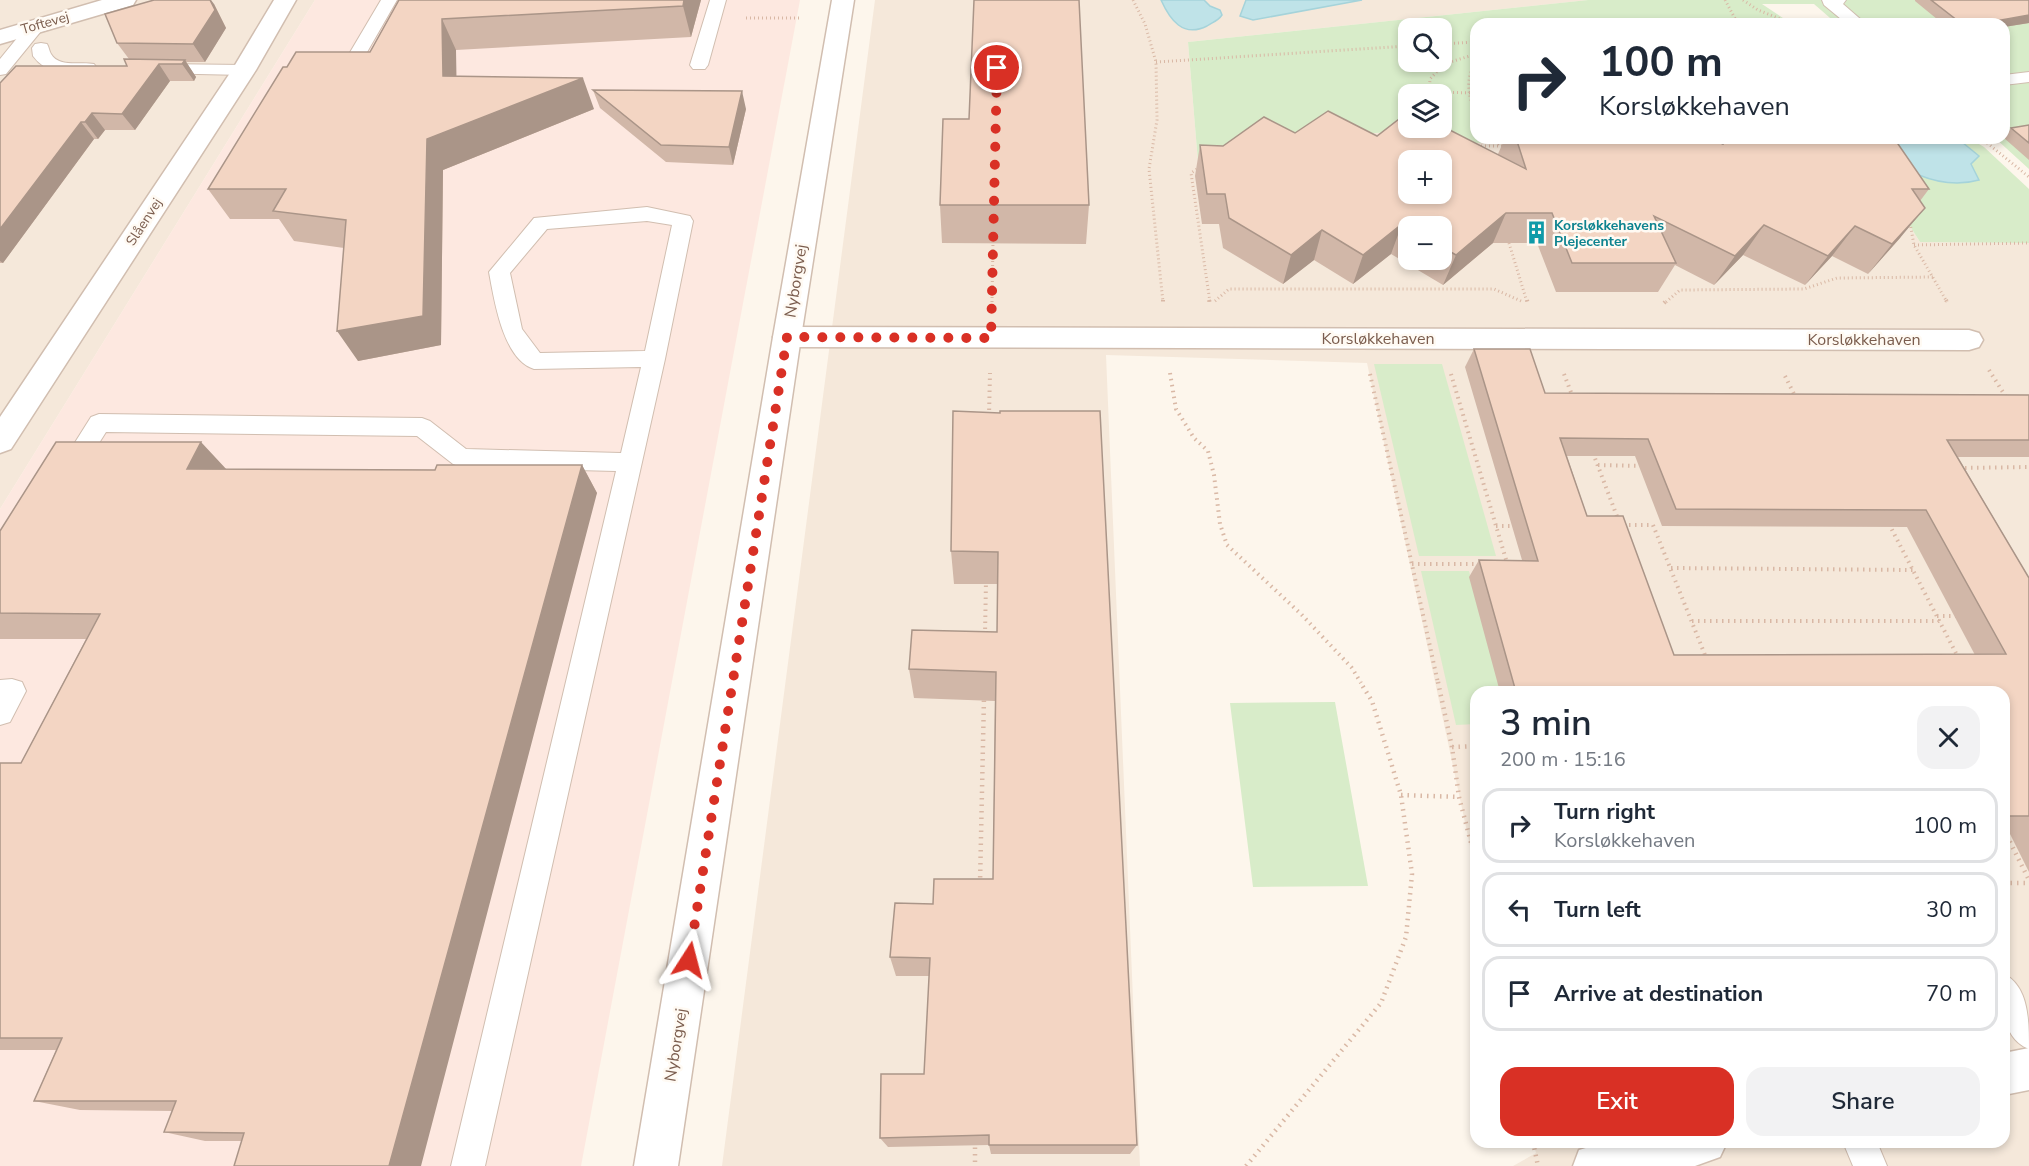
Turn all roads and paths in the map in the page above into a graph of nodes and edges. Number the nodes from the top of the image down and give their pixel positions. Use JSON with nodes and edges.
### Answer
{"nodes":[{"id":1,"x":126,"y":0,"type":"edge"},
{"id":2,"x":285,"y":0,"type":"edge"},
{"id":3,"x":388,"y":0,"type":"edge"},
{"id":4,"x":718,"y":0,"type":"edge"},
{"id":5,"x":1133,"y":0,"type":"edge"},
{"id":6,"x":1725,"y":0,"type":"edge"},
{"id":7,"x":1743,"y":0,"type":"edge"},
{"id":8,"x":1838,"y":0,"type":"edge"},
{"id":9,"x":842,"y":9,"type":"edge"},
{"id":10,"x":712,"y":18,"type":"junction"},
{"id":11,"x":1735,"y":18,"type":"edge"},
{"id":12,"x":1779,"y":18,"type":"edge"},
{"id":13,"x":1850,"y":18,"type":"edge"},
{"id":14,"x":37,"y":25,"type":"junction"},
{"id":15,"x":0,"y":37,"type":"edge"},
{"id":16,"x":1470,"y":42,"type":"edge"},
{"id":17,"x":1452,"y":43,"type":"edge"},
{"id":18,"x":1398,"y":47,"type":"edge"},
{"id":19,"x":42,"y":48,"type":"dead end"},
{"id":20,"x":1470,"y":56,"type":"edge"},
{"id":21,"x":1156,"y":62,"type":"junction"},
{"id":22,"x":699,"y":65,"type":"dead end"},
{"id":23,"x":105,"y":69,"type":"edge"},
{"id":24,"x":140,"y":69,"type":"edge"},
{"id":25,"x":0,"y":70,"type":"edge"},
{"id":26,"x":244,"y":70,"type":"junction"},
{"id":27,"x":345,"y":76,"type":"edge"},
{"id":28,"x":1470,"y":77,"type":"edge"},
{"id":29,"x":2029,"y":77,"type":"edge"},
{"id":30,"x":2010,"y":79,"type":"edge"},
{"id":31,"x":1430,"y":84,"type":"edge"},
{"id":32,"x":1452,"y":92,"type":"edge"},
{"id":33,"x":1468,"y":92,"type":"junction"},
{"id":34,"x":1470,"y":98,"type":"edge"},
{"id":35,"x":1988,"y":144,"type":"edge"},
{"id":36,"x":1469,"y":146,"type":"edge"},
{"id":37,"x":1501,"y":146,"type":"joint"},
{"id":38,"x":1510,"y":146,"type":"dead end"},
{"id":39,"x":1201,"y":167,"type":"edge"},
{"id":40,"x":2029,"y":177,"type":"edge"},
{"id":41,"x":1910,"y":222,"type":"edge"},
{"id":42,"x":993,"y":233,"type":"edge"},
{"id":43,"x":1509,"y":243,"type":"edge"},
{"id":44,"x":2029,"y":243,"type":"edge"},
{"id":45,"x":1914,"y":245,"type":"junction"},
{"id":46,"x":1933,"y":278,"type":"junction"},
{"id":47,"x":1528,"y":304,"type":"junction"},
{"id":48,"x":1660,"y":306,"type":"dead end"},
{"id":49,"x":787,"y":337,"type":"junction"},
{"id":50,"x":991,"y":338,"type":"junction"},
{"id":51,"x":1167,"y":338,"type":"junction"},
{"id":52,"x":1362,"y":338,"type":"junction"},
{"id":53,"x":1441,"y":339,"type":"junction"},
{"id":54,"x":1540,"y":339,"type":"junction"},
{"id":55,"x":1767,"y":339,"type":"junction"},
{"id":56,"x":1969,"y":340,"type":"junction"},
{"id":57,"x":654,"y":359,"type":"junction"},
{"id":58,"x":2010,"y":403,"type":"edge"},
{"id":59,"x":1575,"y":404,"type":"edge"},
{"id":60,"x":1799,"y":405,"type":"edge"},
{"id":61,"x":989,"y":420,"type":"edge"},
{"id":62,"x":0,"y":441,"type":"edge"},
{"id":63,"x":1590,"y":445,"type":"edge"},
{"id":64,"x":628,"y":462,"type":"junction"},
{"id":65,"x":1598,"y":465,"type":"junction"},
{"id":66,"x":1644,"y":466,"type":"dead end"},
{"id":67,"x":2029,"y":467,"type":"edge"},
{"id":68,"x":1950,"y":468,"type":"edge"},
{"id":69,"x":56,"y":494,"type":"edge"},
{"id":70,"x":1886,"y":519,"type":"edge"},
{"id":71,"x":1496,"y":526,"type":"junction"},
{"id":72,"x":1518,"y":526,"type":"edge"},
{"id":73,"x":1412,"y":564,"type":"junction"},
{"id":74,"x":1483,"y":564,"type":"edge"},
{"id":75,"x":1495,"y":564,"type":"edge"},
{"id":76,"x":1507,"y":564,"type":"junction"},
{"id":77,"x":1518,"y":564,"type":"edge"},
{"id":78,"x":1671,"y":568,"type":"junction"},
{"id":79,"x":1913,"y":570,"type":"junction"},
{"id":80,"x":986,"y":574,"type":"edge"},
{"id":81,"x":1937,"y":616,"type":"junction"},
{"id":82,"x":1960,"y":616,"type":"dead end"},
{"id":83,"x":1692,"y":621,"type":"junction"},
{"id":84,"x":1940,"y":621,"type":"junction"},
{"id":85,"x":985,"y":645,"type":"edge"},
{"id":86,"x":1707,"y":661,"type":"edge"},
{"id":87,"x":1961,"y":661,"type":"edge"},
{"id":88,"x":0,"y":692,"type":"edge"},
{"id":89,"x":984,"y":693,"type":"edge"},
{"id":90,"x":0,"y":713,"type":"edge"},
{"id":91,"x":1470,"y":746,"type":"edge"},
{"id":92,"x":1452,"y":747,"type":"junction"},
{"id":93,"x":1401,"y":795,"type":"junction"},
{"id":94,"x":1460,"y":797,"type":"junction"},
{"id":95,"x":1470,"y":838,"type":"edge"},
{"id":96,"x":2010,"y":842,"type":"edge"},
{"id":97,"x":2029,"y":881,"type":"edge"},
{"id":98,"x":2010,"y":883,"type":"edge"},
{"id":99,"x":980,"y":894,"type":"edge"},
{"id":100,"x":2010,"y":1001,"type":"edge"},
{"id":101,"x":2029,"y":1034,"type":"edge"},
{"id":102,"x":2029,"y":1069,"type":"edge"},
{"id":103,"x":2010,"y":1073,"type":"edge"},
{"id":104,"x":975,"y":1131,"type":"edge"},
{"id":105,"x":1534,"y":1148,"type":"edge"},
{"id":106,"x":1669,"y":1148,"type":"edge"},
{"id":107,"x":1862,"y":1148,"type":"edge"},
{"id":108,"x":468,"y":1166,"type":"edge"},
{"id":109,"x":656,"y":1166,"type":"edge"},
{"id":110,"x":975,"y":1166,"type":"edge"},
{"id":111,"x":1246,"y":1166,"type":"edge"},
{"id":112,"x":1538,"y":1166,"type":"edge"},
{"id":113,"x":1595,"y":1166,"type":"edge"},
{"id":114,"x":1870,"y":1166,"type":"edge"}],
"edges":[{"from":1,"to":14,"type":"street","name":"Toftevej"},
{"from":2,"to":26,"type":"street","name":"Slåenvej"},
{"from":3,"to":27,"type":"lane"},
{"from":4,"to":10,"type":"lane"},
{"from":5,"to":21,"type":"path"},
{"from":6,"to":11,"type":"path"},
{"from":7,"to":12,"type":"path"},
{"from":8,"to":13,"type":"lane"},
{"from":9,"to":10,"type":"path"},
{"from":9,"to":49,"type":"street","name":"Nyborgvej"},
{"from":10,"to":22,"type":"lane"},
{"from":14,"to":15,"type":"street","name":"Toftevej"},
{"from":14,"to":25,"type":"lane"},
{"from":16,"to":17,"type":"path"},
{"from":18,"to":21,"type":"path"},
{"from":19,"to":23,"type":"lane"},
{"from":20,"to":31,"type":"path"},
{"from":21,"to":51,"type":"path"},
{"from":24,"to":26,"type":"lane"},
{"from":26,"to":62,"type":"street","name":"Slåenvej"},
{"from":28,"to":33,"type":"path"},
{"from":29,"to":30,"type":"lane"},
{"from":32,"to":33,"type":"path"},
{"from":33,"to":34,"type":"path"},
{"from":35,"to":40,"type":"path"},
{"from":36,"to":37,"type":"path"},
{"from":37,"to":38,"type":"path"},
{"from":39,"to":47,"type":"path"},
{"from":41,"to":45,"type":"path"},
{"from":42,"to":50,"type":"path"},
{"from":43,"to":47,"type":"path"},
{"from":44,"to":45,"type":"path"},
{"from":45,"to":46,"type":"path"},
{"from":46,"to":48,"type":"path"},
{"from":46,"to":56,"type":"path"},
{"from":47,"to":54,"type":"path"},
{"from":49,"to":50,"type":"street","name":"Korsløkkehaven"},
{"from":49,"to":109,"type":"street","name":"Nyborgvej"},
{"from":50,"to":51,"type":"street","name":"Korsløkkehaven"},
{"from":50,"to":61,"type":"path"},
{"from":51,"to":52,"type":"street","name":"Korsløkkehaven"},
{"from":51,"to":93,"type":"path"},
{"from":52,"to":53,"type":"street","name":"Korsløkkehaven"},
{"from":52,"to":73,"type":"path"},
{"from":53,"to":54,"type":"street","name":"Korsløkkehaven"},
{"from":53,"to":71,"type":"path"},
{"from":54,"to":55,"type":"street","name":"Korsløkkehaven"},
{"from":54,"to":59,"type":"path"},
{"from":55,"to":56,"type":"street","name":"Korsløkkehaven"},
{"from":55,"to":60,"type":"path"},
{"from":56,"to":58,"type":"path"},
{"from":57,"to":57,"type":"lane"},
{"from":57,"to":64,"type":"lane"},
{"from":63,"to":65,"type":"path"},
{"from":64,"to":69,"type":"lane"},
{"from":64,"to":108,"type":"lane"},
{"from":65,"to":66,"type":"path"},
{"from":65,"to":78,"type":"path"},
{"from":67,"to":68,"type":"path"},
{"from":70,"to":79,"type":"path"},
{"from":71,"to":72,"type":"path"},
{"from":71,"to":76,"type":"path"},
{"from":73,"to":74,"type":"path"},
{"from":73,"to":92,"type":"path"},
{"from":75,"to":76,"type":"path"},
{"from":76,"to":77,"type":"path"},
{"from":78,"to":79,"type":"path"},
{"from":78,"to":83,"type":"path"},
{"from":79,"to":81,"type":"path"},
{"from":80,"to":85,"type":"path"},
{"from":81,"to":82,"type":"path"},
{"from":81,"to":84,"type":"path"},
{"from":83,"to":84,"type":"path"},
{"from":83,"to":86,"type":"path"},
{"from":84,"to":87,"type":"path"},
{"from":88,"to":90,"type":"lane"},
{"from":89,"to":99,"type":"path"},
{"from":91,"to":92,"type":"path"},
{"from":92,"to":94,"type":"path"},
{"from":93,"to":94,"type":"path"},
{"from":93,"to":111,"type":"path"},
{"from":94,"to":95,"type":"path"},
{"from":96,"to":97,"type":"path"},
{"from":97,"to":98,"type":"path"},
{"from":100,"to":101,"type":"lane"},
{"from":102,"to":103,"type":"street"},
{"from":104,"to":110,"type":"path"},
{"from":105,"to":112,"type":"path"},
{"from":106,"to":113,"type":"street"},
{"from":107,"to":114,"type":"lane"}]}
